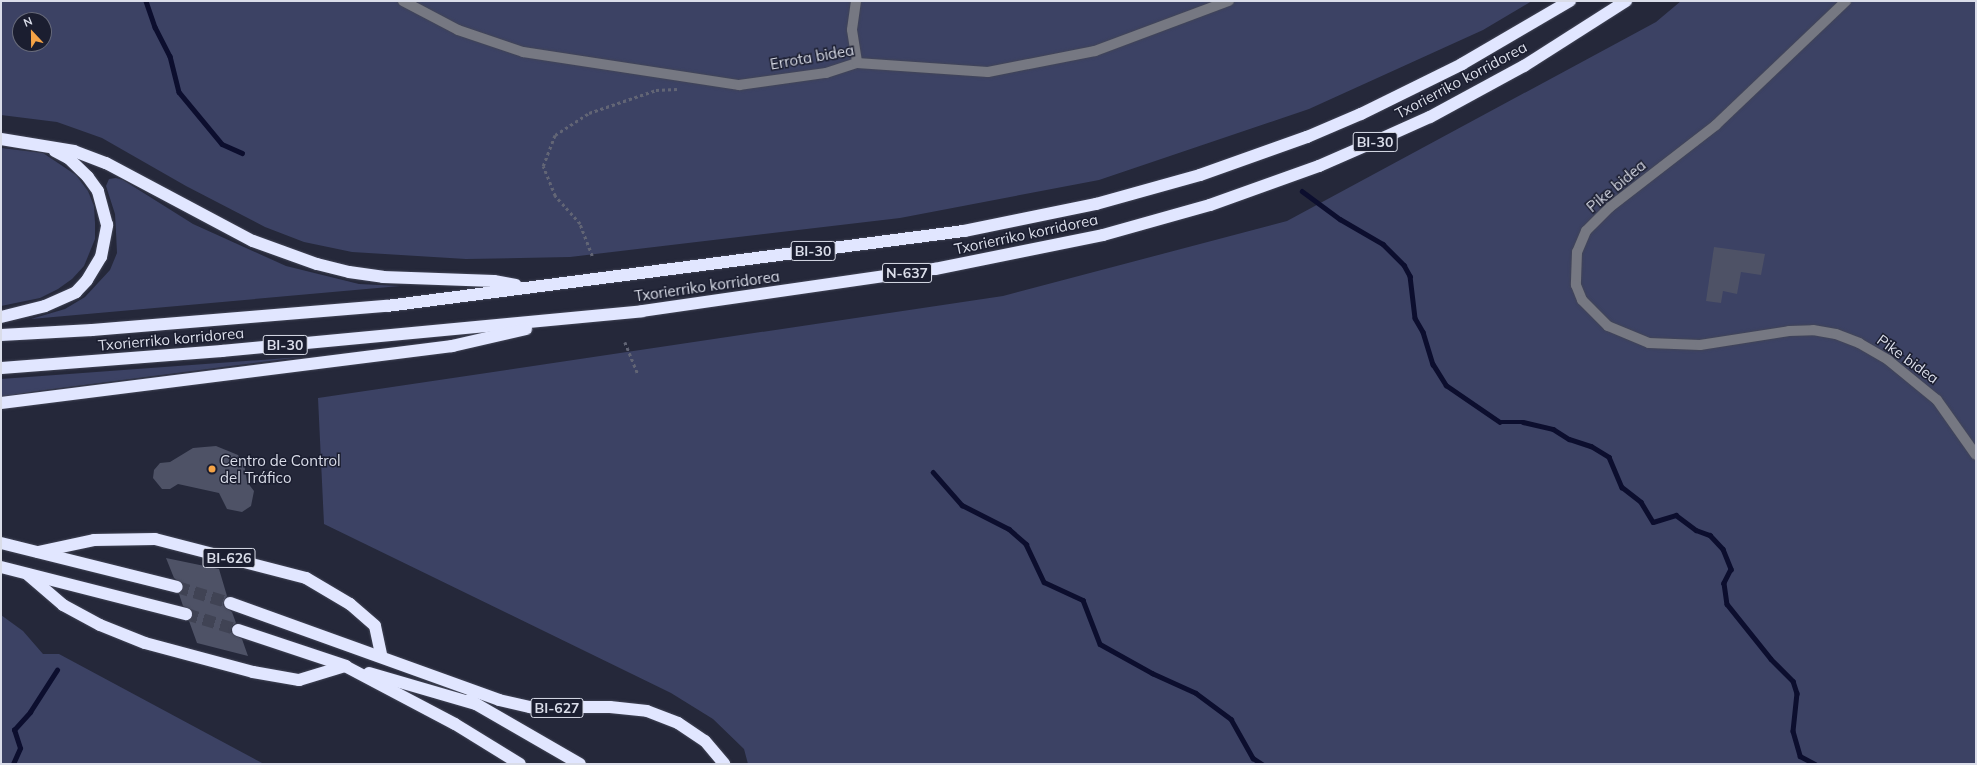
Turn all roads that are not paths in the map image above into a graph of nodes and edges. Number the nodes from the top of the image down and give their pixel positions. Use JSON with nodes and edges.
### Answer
{"nodes":[{"id":1,"x":403,"y":1,"type":"edge"},
{"id":2,"x":856,"y":1,"type":"edge"},
{"id":3,"x":1229,"y":1,"type":"edge"},
{"id":4,"x":1570,"y":1,"type":"edge"},
{"id":5,"x":1626,"y":1,"type":"edge"},
{"id":6,"x":1846,"y":1,"type":"edge"},
{"id":7,"x":857,"y":63,"type":"junction"},
{"id":8,"x":1,"y":138,"type":"edge"},
{"id":9,"x":41,"y":144,"type":"junction"},
{"id":10,"x":1103,"y":235,"type":"joint"},
{"id":11,"x":529,"y":288,"type":"junction"},
{"id":12,"x":709,"y":303,"type":"joint"},
{"id":13,"x":1,"y":317,"type":"edge"},
{"id":14,"x":568,"y":319,"type":"junction"},
{"id":15,"x":1,"y":335,"type":"edge"},
{"id":16,"x":1,"y":368,"type":"edge"},
{"id":17,"x":1,"y":403,"type":"edge"},
{"id":18,"x":1976,"y":455,"type":"edge"},
{"id":19,"x":1,"y":543,"type":"edge"},
{"id":20,"x":38,"y":552,"type":"junction"},
{"id":21,"x":1,"y":567,"type":"edge"},
{"id":22,"x":27,"y":574,"type":"junction"},
{"id":23,"x":177,"y":587,"type":"tunnel mouth"},
{"id":24,"x":230,"y":603,"type":"tunnel mouth"},
{"id":25,"x":186,"y":614,"type":"tunnel mouth"},
{"id":26,"x":238,"y":630,"type":"tunnel mouth"},
{"id":27,"x":381,"y":656,"type":"junction"},
{"id":28,"x":345,"y":666,"type":"junction"},
{"id":29,"x":476,"y":704,"type":"junction"},
{"id":30,"x":520,"y":764,"type":"edge"},
{"id":31,"x":580,"y":764,"type":"edge"},
{"id":32,"x":724,"y":764,"type":"edge"}],
"edges":[{"from":1,"to":7,"type":"street","name":"Errota bidea"},
{"from":2,"to":7,"type":"street"},
{"from":3,"to":7,"type":"street","name":"Errota bidea"},
{"from":4,"to":11,"type":"highway","name":"Txorierriko korridorea","number":"BI-30"},
{"from":5,"to":10,"type":"highway","name":"Txorierriko korridorea","number":"BI-30"},
{"from":6,"to":18,"type":"street","name":"Pike bidea"},
{"from":8,"to":9,"type":"highway"},
{"from":9,"to":11,"type":"highway"},
{"from":9,"to":13,"type":"highway"},
{"from":10,"to":12,"type":"highway","name":"Txorierriko korridorea","number":"N-637"},
{"from":11,"to":15,"type":"highway","name":"Txorierriko korridorea","number":"BI-30"},
{"from":12,"to":14,"type":"highway","name":"Txorierriko korridorea","number":"BI-30"},
{"from":14,"to":16,"type":"highway","name":"Txorierriko korridorea","number":"BI-30"},
{"from":14,"to":17,"type":"highway"},
{"from":19,"to":20,"type":"highway","number":"BI-626"},
{"from":20,"to":23,"type":"highway","number":"BI-626"},
{"from":20,"to":27,"type":"highway","number":"BI-626"},
{"from":21,"to":22,"type":"highway"},
{"from":22,"to":25,"type":"highway"},
{"from":22,"to":28,"type":"highway"},
{"from":24,"to":27,"type":"highway"},
{"from":26,"to":28,"type":"highway"},
{"from":27,"to":29,"type":"highway"},
{"from":27,"to":32,"type":"highway","number":"BI-627"},
{"from":28,"to":29,"type":"highway"},
{"from":28,"to":30,"type":"highway"},
{"from":29,"to":31,"type":"highway"}]}
